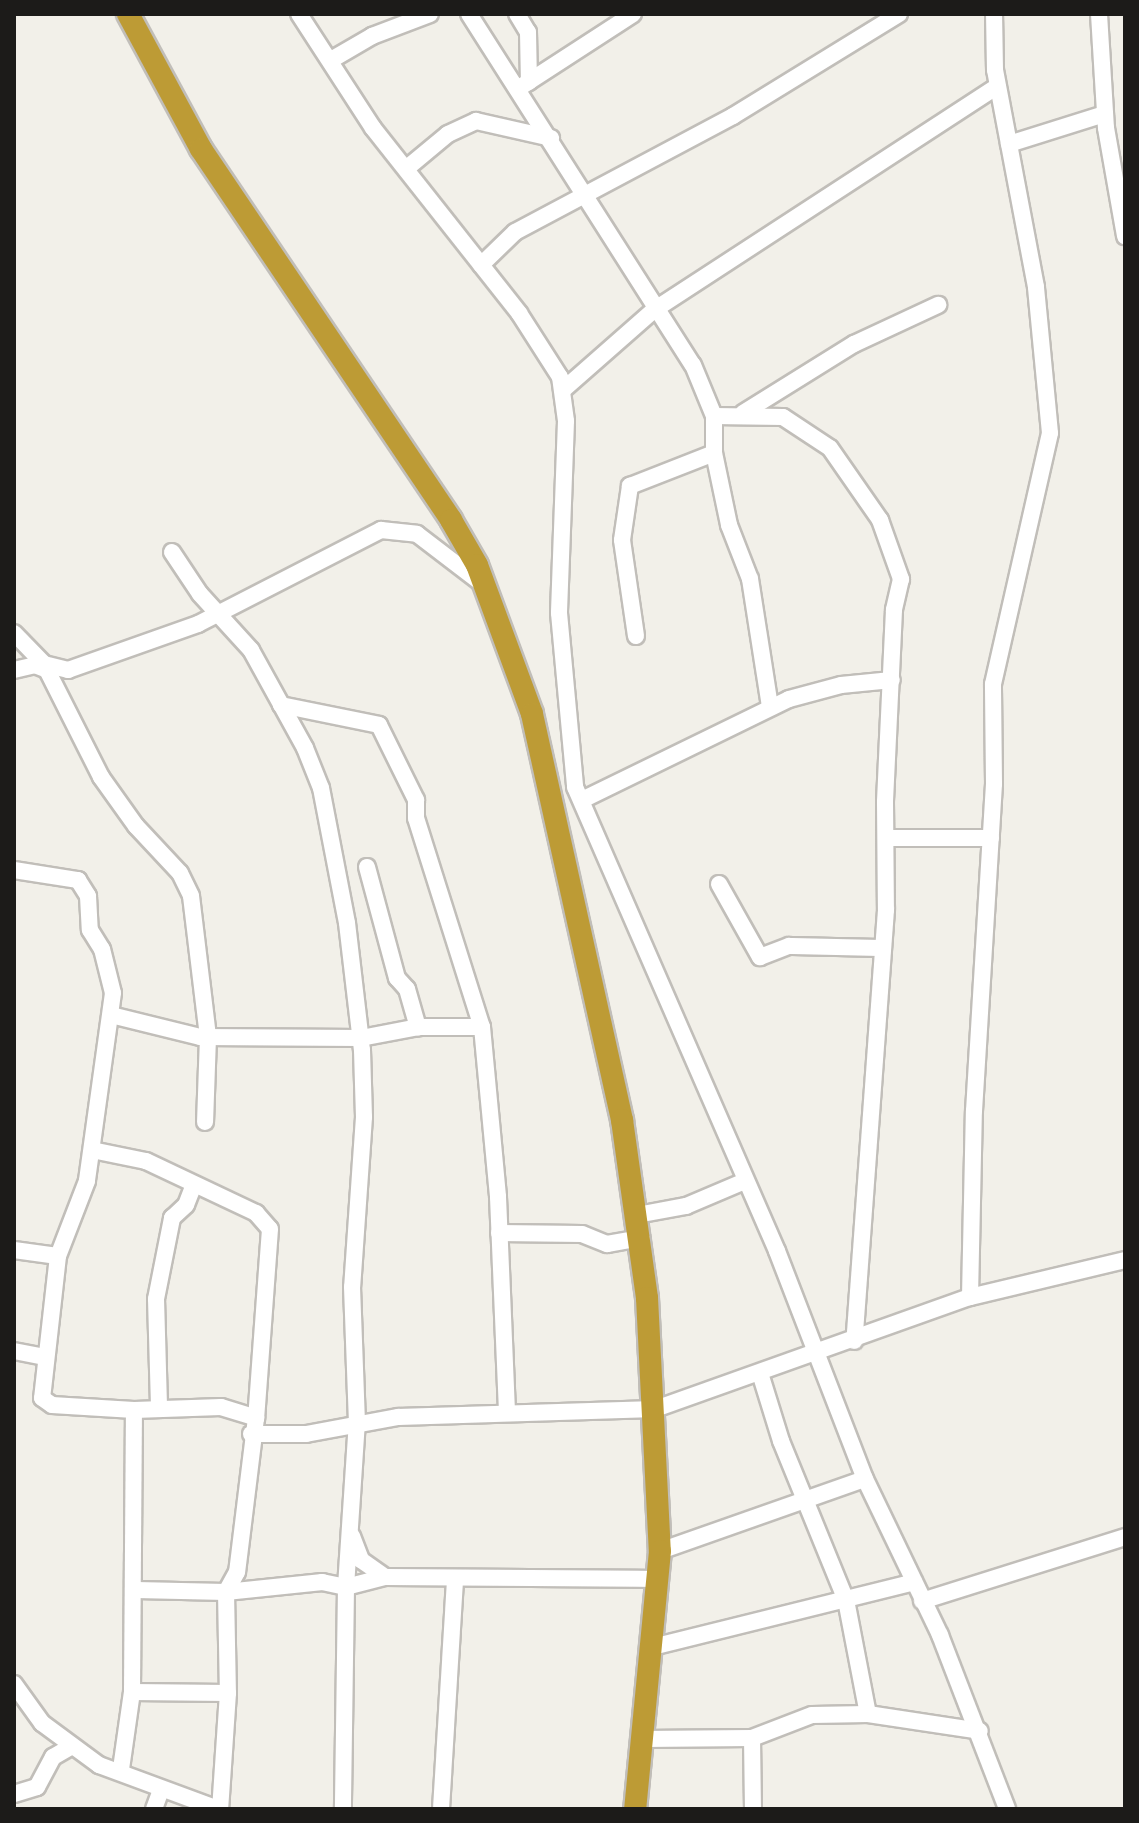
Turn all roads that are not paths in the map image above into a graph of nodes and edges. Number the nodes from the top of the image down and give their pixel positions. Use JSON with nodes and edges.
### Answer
{"nodes":[{"id":1,"x":128,"y":14,"type":"edge"},
{"id":2,"x":299,"y":14,"type":"edge"},
{"id":3,"x":430,"y":14,"type":"edge"},
{"id":4,"x":469,"y":14,"type":"edge"},
{"id":5,"x":517,"y":14,"type":"edge"},
{"id":6,"x":633,"y":14,"type":"edge"},
{"id":7,"x":899,"y":14,"type":"edge"},
{"id":8,"x":994,"y":14,"type":"edge"},
{"id":9,"x":1099,"y":14,"type":"edge"},
{"id":10,"x":331,"y":60,"type":"junction"},
{"id":11,"x":524,"y":85,"type":"junction"},
{"id":12,"x":997,"y":86,"type":"junction"},
{"id":13,"x":1104,"y":114,"type":"junction"},
{"id":14,"x":551,"y":138,"type":"junction"},
{"id":15,"x":1009,"y":144,"type":"junction"},
{"id":16,"x":407,"y":168,"type":"junction"},
{"id":17,"x":583,"y":197,"type":"junction"},
{"id":18,"x":1125,"y":236,"type":"edge"},
{"id":19,"x":481,"y":265,"type":"junction"},
{"id":20,"x":938,"y":305,"type":"dead end"},
{"id":21,"x":654,"y":310,"type":"junction"},
{"id":22,"x":564,"y":389,"type":"junction"},
{"id":23,"x":742,"y":414,"type":"junction"},
{"id":24,"x":714,"y":416,"type":"junction"},
{"id":25,"x":714,"y":453,"type":"junction"},
{"id":26,"x":172,"y":552,"type":"dead end"},
{"id":27,"x":486,"y":587,"type":"junction"},
{"id":28,"x":217,"y":615,"type":"junction"},
{"id":29,"x":14,"y":633,"type":"edge"},
{"id":30,"x":636,"y":636,"type":"dead end"},
{"id":31,"x":44,"y":667,"type":"junction"},
{"id":32,"x":14,"y":670,"type":"edge"},
{"id":33,"x":892,"y":680,"type":"junction"},
{"id":34,"x":281,"y":705,"type":"junction"},
{"id":35,"x":770,"y":707,"type":"junction"},
{"id":36,"x":552,"y":791,"type":"junction"},
{"id":37,"x":578,"y":794,"type":"junction"},
{"id":38,"x":886,"y":838,"type":"junction"},
{"id":39,"x":991,"y":838,"type":"junction"},
{"id":40,"x":367,"y":867,"type":"dead end"},
{"id":41,"x":14,"y":870,"type":"edge"},
{"id":42,"x":719,"y":884,"type":"dead end"},
{"id":43,"x":883,"y":948,"type":"junction"},
{"id":44,"x":111,"y":1015,"type":"junction"},
{"id":45,"x":418,"y":1027,"type":"junction"},
{"id":46,"x":482,"y":1027,"type":"junction"},
{"id":47,"x":208,"y":1037,"type":"junction"},
{"id":48,"x":361,"y":1038,"type":"junction"},
{"id":49,"x":205,"y":1122,"type":"dead end"},
{"id":50,"x":92,"y":1150,"type":"junction"},
{"id":51,"x":745,"y":1181,"type":"junction"},
{"id":52,"x":193,"y":1187,"type":"junction"},
{"id":53,"x":637,"y":1215,"type":"junction"},
{"id":54,"x":499,"y":1233,"type":"junction"},
{"id":55,"x":641,"y":1238,"type":"junction"},
{"id":56,"x":14,"y":1250,"type":"edge"},
{"id":57,"x":58,"y":1256,"type":"junction"},
{"id":58,"x":1125,"y":1260,"type":"edge"},
{"id":59,"x":970,"y":1297,"type":"junction"},
{"id":60,"x":854,"y":1341,"type":"junction"},
{"id":61,"x":14,"y":1351,"type":"edge"},
{"id":62,"x":815,"y":1354,"type":"junction"},
{"id":63,"x":45,"y":1357,"type":"junction"},
{"id":64,"x":760,"y":1373,"type":"junction"},
{"id":65,"x":159,"y":1406,"type":"junction"},
{"id":66,"x":655,"y":1409,"type":"junction"},
{"id":67,"x":134,"y":1410,"type":"junction"},
{"id":68,"x":507,"y":1413,"type":"junction"},
{"id":69,"x":357,"y":1421,"type":"junction"},
{"id":70,"x":254,"y":1426,"type":"junction"},
{"id":71,"x":865,"y":1479,"type":"junction"},
{"id":72,"x":807,"y":1500,"type":"junction"},
{"id":73,"x":349,"y":1528,"type":"junction"},
{"id":74,"x":1125,"y":1537,"type":"edge"},
{"id":75,"x":660,"y":1551,"type":"junction"},
{"id":76,"x":385,"y":1577,"type":"junction"},
{"id":77,"x":455,"y":1578,"type":"junction"},
{"id":78,"x":658,"y":1579,"type":"junction"},
{"id":79,"x":914,"y":1582,"type":"junction"},
{"id":80,"x":346,"y":1587,"type":"junction"},
{"id":81,"x":136,"y":1590,"type":"junction"},
{"id":82,"x":226,"y":1592,"type":"junction"},
{"id":83,"x":846,"y":1600,"type":"junction"},
{"id":84,"x":922,"y":1601,"type":"junction"},
{"id":85,"x":652,"y":1647,"type":"junction"},
{"id":86,"x":14,"y":1684,"type":"edge"},
{"id":87,"x":132,"y":1692,"type":"junction"},
{"id":88,"x":228,"y":1693,"type":"junction"},
{"id":89,"x":868,"y":1714,"type":"junction"},
{"id":90,"x":980,"y":1731,"type":"junction"},
{"id":91,"x":752,"y":1738,"type":"junction"},
{"id":92,"x":643,"y":1739,"type":"junction"},
{"id":93,"x":70,"y":1747,"type":"junction"},
{"id":94,"x":121,"y":1769,"type":"junction"},
{"id":95,"x":161,"y":1790,"type":"junction"},
{"id":96,"x":14,"y":1794,"type":"edge"},
{"id":97,"x":154,"y":1809,"type":"edge"},
{"id":98,"x":219,"y":1809,"type":"edge"},
{"id":99,"x":343,"y":1809,"type":"edge"},
{"id":100,"x":441,"y":1809,"type":"edge"},
{"id":101,"x":635,"y":1809,"type":"edge"},
{"id":102,"x":753,"y":1809,"type":"edge"},
{"id":103,"x":1007,"y":1809,"type":"edge"}],
"edges":[{"from":1,"to":27,"type":"highway"},
{"from":2,"to":10,"type":"street"},
{"from":3,"to":10,"type":"street"},
{"from":4,"to":11,"type":"street"},
{"from":5,"to":11,"type":"street"},
{"from":6,"to":11,"type":"street"},
{"from":7,"to":17,"type":"street"},
{"from":8,"to":12,"type":"street"},
{"from":9,"to":13,"type":"street"},
{"from":10,"to":16,"type":"street"},
{"from":11,"to":14,"type":"street"},
{"from":12,"to":15,"type":"street"},
{"from":12,"to":21,"type":"street"},
{"from":13,"to":15,"type":"street"},
{"from":13,"to":18,"type":"street"},
{"from":14,"to":16,"type":"street"},
{"from":14,"to":17,"type":"street"},
{"from":15,"to":39,"type":"street"},
{"from":16,"to":19,"type":"street"},
{"from":17,"to":19,"type":"street"},
{"from":17,"to":21,"type":"street"},
{"from":19,"to":22,"type":"street"},
{"from":20,"to":23,"type":"street"},
{"from":21,"to":22,"type":"street"},
{"from":21,"to":24,"type":"street"},
{"from":22,"to":37,"type":"street"},
{"from":23,"to":24,"type":"street"},
{"from":23,"to":33,"type":"street"},
{"from":24,"to":25,"type":"street"},
{"from":25,"to":30,"type":"street"},
{"from":25,"to":35,"type":"street"},
{"from":26,"to":28,"type":"street"},
{"from":27,"to":28,"type":"street"},
{"from":27,"to":36,"type":"highway"},
{"from":28,"to":31,"type":"street"},
{"from":28,"to":34,"type":"street"},
{"from":29,"to":31,"type":"street"},
{"from":31,"to":32,"type":"street"},
{"from":31,"to":47,"type":"street"},
{"from":33,"to":35,"type":"street"},
{"from":33,"to":38,"type":"street"},
{"from":34,"to":46,"type":"street"},
{"from":34,"to":48,"type":"street"},
{"from":35,"to":37,"type":"street"},
{"from":36,"to":37,"type":"street"},
{"from":36,"to":53,"type":"highway"},
{"from":37,"to":51,"type":"street"},
{"from":38,"to":39,"type":"street"},
{"from":38,"to":43,"type":"street"},
{"from":39,"to":59,"type":"street"},
{"from":40,"to":45,"type":"street"},
{"from":41,"to":44,"type":"street"},
{"from":42,"to":43,"type":"street"},
{"from":43,"to":60,"type":"street"},
{"from":44,"to":47,"type":"street"},
{"from":44,"to":50,"type":"street"},
{"from":45,"to":46,"type":"street"},
{"from":45,"to":48,"type":"street"},
{"from":46,"to":54,"type":"street"},
{"from":47,"to":48,"type":"street"},
{"from":47,"to":49,"type":"street"},
{"from":48,"to":69,"type":"street"},
{"from":50,"to":52,"type":"street"},
{"from":50,"to":57,"type":"street"},
{"from":51,"to":53,"type":"street"},
{"from":51,"to":62,"type":"street"},
{"from":52,"to":65,"type":"street"},
{"from":52,"to":70,"type":"street"},
{"from":53,"to":55,"type":"highway"},
{"from":54,"to":55,"type":"street"},
{"from":54,"to":68,"type":"street"},
{"from":55,"to":66,"type":"highway"},
{"from":56,"to":57,"type":"street"},
{"from":57,"to":63,"type":"street"},
{"from":58,"to":59,"type":"street"},
{"from":59,"to":60,"type":"street"},
{"from":60,"to":62,"type":"street"},
{"from":61,"to":63,"type":"street"},
{"from":62,"to":64,"type":"street"},
{"from":62,"to":71,"type":"street"},
{"from":63,"to":67,"type":"street"},
{"from":64,"to":66,"type":"street"},
{"from":64,"to":72,"type":"street"},
{"from":65,"to":67,"type":"street"},
{"from":65,"to":70,"type":"street"},
{"from":66,"to":68,"type":"street"},
{"from":66,"to":75,"type":"highway"},
{"from":67,"to":81,"type":"street"},
{"from":68,"to":69,"type":"street"},
{"from":69,"to":70,"type":"street"},
{"from":69,"to":73,"type":"street"},
{"from":70,"to":82,"type":"street"},
{"from":71,"to":72,"type":"street"},
{"from":71,"to":79,"type":"street"},
{"from":72,"to":75,"type":"street"},
{"from":72,"to":83,"type":"street"},
{"from":73,"to":76,"type":"street"},
{"from":73,"to":80,"type":"street"},
{"from":74,"to":84,"type":"street"},
{"from":75,"to":78,"type":"highway"},
{"from":76,"to":77,"type":"street"},
{"from":76,"to":80,"type":"street"},
{"from":77,"to":78,"type":"street"},
{"from":77,"to":100,"type":"street"},
{"from":78,"to":85,"type":"highway"},
{"from":79,"to":83,"type":"street"},
{"from":79,"to":84,"type":"street"},
{"from":80,"to":82,"type":"street"},
{"from":80,"to":99,"type":"street"},
{"from":81,"to":82,"type":"street"},
{"from":81,"to":87,"type":"street"},
{"from":82,"to":88,"type":"street"},
{"from":83,"to":85,"type":"street"},
{"from":83,"to":89,"type":"street"},
{"from":84,"to":90,"type":"street"},
{"from":85,"to":92,"type":"highway"},
{"from":86,"to":93,"type":"street"},
{"from":87,"to":88,"type":"street"},
{"from":87,"to":94,"type":"street"},
{"from":88,"to":98,"type":"street"},
{"from":89,"to":90,"type":"street"},
{"from":89,"to":91,"type":"street"},
{"from":90,"to":103,"type":"street"},
{"from":91,"to":92,"type":"street"},
{"from":91,"to":102,"type":"street"},
{"from":92,"to":101,"type":"highway"},
{"from":93,"to":94,"type":"street"},
{"from":93,"to":96,"type":"street"},
{"from":94,"to":95,"type":"street"},
{"from":95,"to":97,"type":"street"},
{"from":95,"to":98,"type":"street"}]}
